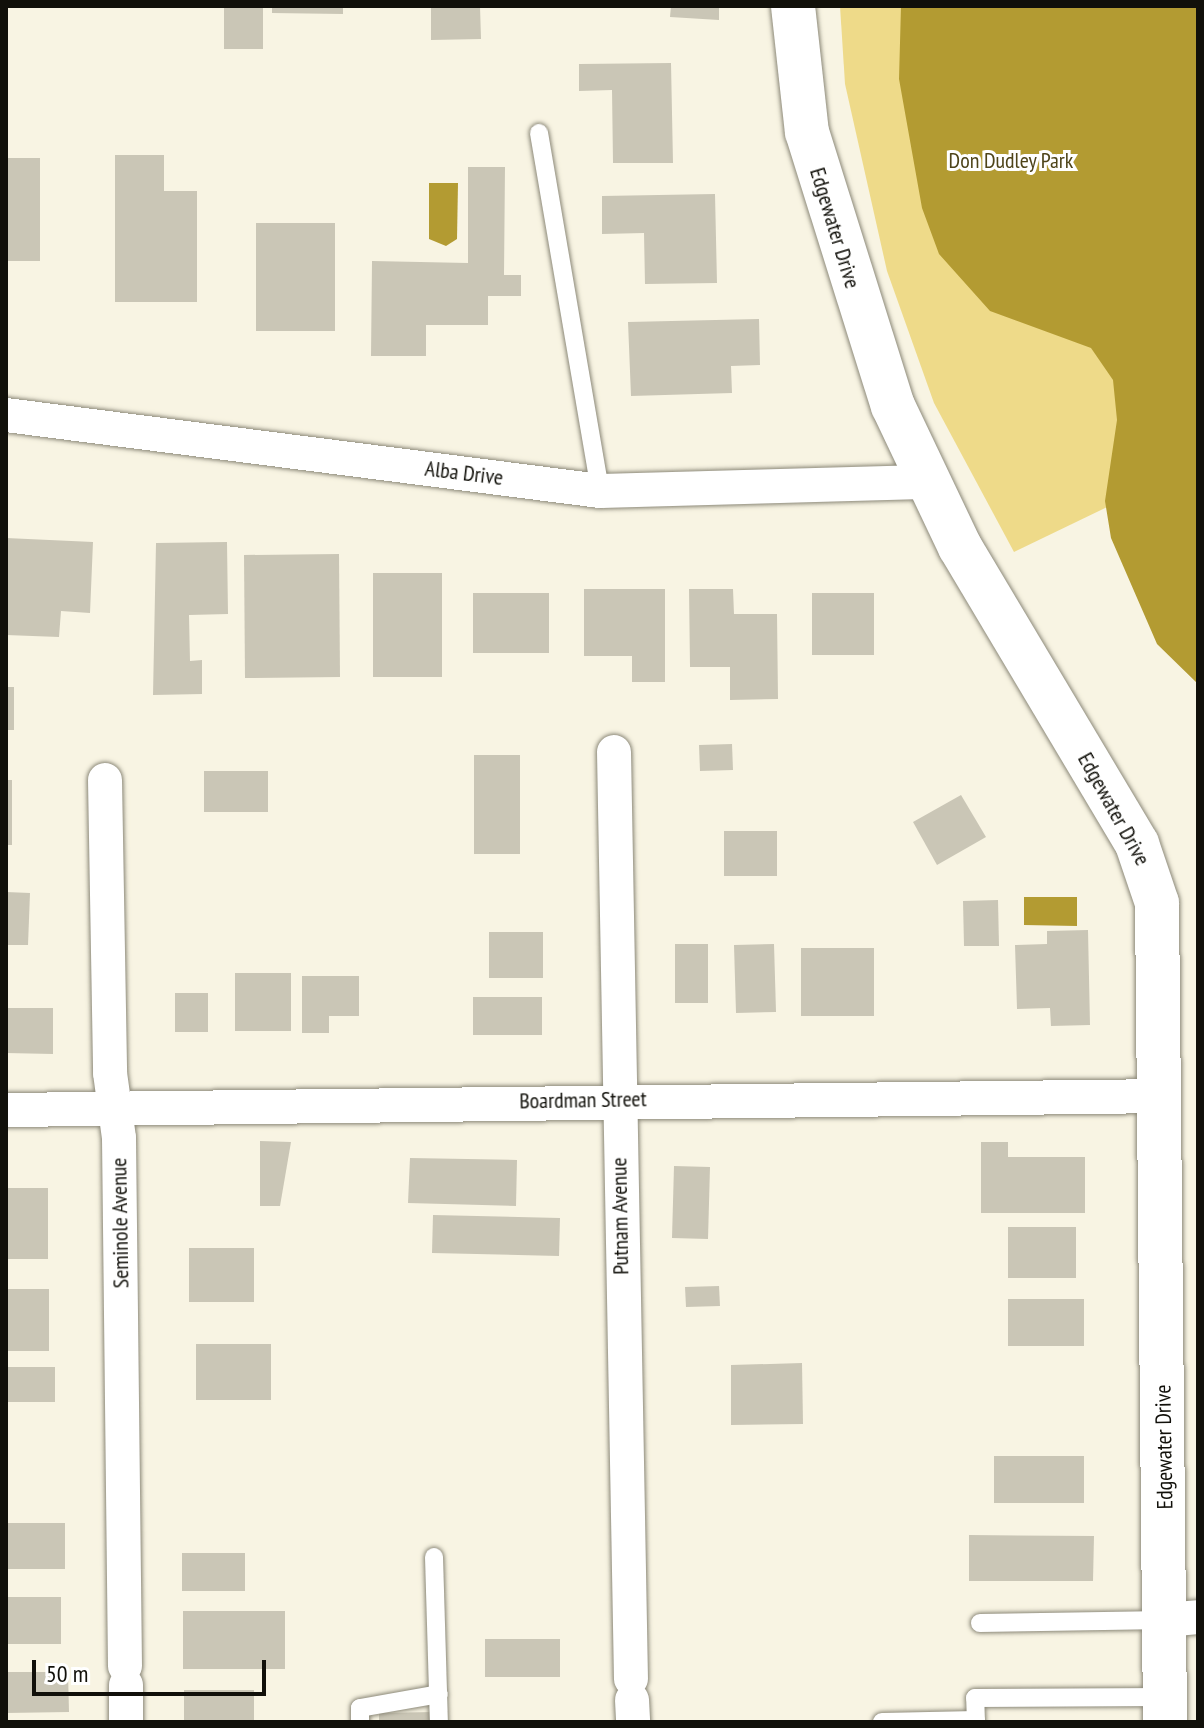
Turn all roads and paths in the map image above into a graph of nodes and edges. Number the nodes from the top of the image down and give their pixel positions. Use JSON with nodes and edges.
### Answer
{"nodes":[{"id":1,"x":793,"y":6,"type":"edge"},
{"id":2,"x":539,"y":133,"type":"dead end"},
{"id":3,"x":6,"y":415,"type":"edge"},
{"id":4,"x":924,"y":482,"type":"junction"},
{"id":5,"x":600,"y":491,"type":"junction"},
{"id":6,"x":614,"y":752,"type":"dead end"},
{"id":7,"x":105,"y":780,"type":"dead end"},
{"id":8,"x":1161,"y":1096,"type":"junction"},
{"id":9,"x":617,"y":1099,"type":"junction"},
{"id":10,"x":6,"y":1110,"type":"edge"},
{"id":11,"x":115,"y":1110,"type":"junction"},
{"id":12,"x":434,"y":1557,"type":"dead end"},
{"id":13,"x":1182,"y":1618,"type":"edge"},
{"id":14,"x":980,"y":1623,"type":"dead end"},
{"id":15,"x":439,"y":1694,"type":"junction"},
{"id":16,"x":632,"y":1700,"type":"edge"},
{"id":17,"x":1165,"y":1709,"type":"edge"},
{"id":18,"x":976,"y":1721,"type":"edge"},
{"id":19,"x":126,"y":1722,"type":"edge"},
{"id":20,"x":360,"y":1722,"type":"edge"},
{"id":21,"x":439,"y":1722,"type":"edge"},
{"id":22,"x":882,"y":1722,"type":"edge"}],
"edges":[{"from":1,"to":4,"type":"street","name":"Edgewater Drive"},
{"from":2,"to":5,"type":"lane"},
{"from":3,"to":5,"type":"street","name":"Alba Drive"},
{"from":4,"to":5,"type":"street","name":"Alba Drive"},
{"from":4,"to":8,"type":"street","name":"Edgewater Drive"},
{"from":6,"to":9,"type":"street","name":"Putnam Avenue"},
{"from":7,"to":11,"type":"street","name":"Seminole Avenue"},
{"from":8,"to":9,"type":"street","name":"Boardman Street"},
{"from":8,"to":13,"type":"street","name":"Edgewater Drive"},
{"from":9,"to":11,"type":"street","name":"Boardman Street"},
{"from":9,"to":16,"type":"street","name":"Putnam Avenue"},
{"from":10,"to":11,"type":"street","name":"Boardman Street"},
{"from":11,"to":19,"type":"street","name":"Seminole Avenue"},
{"from":12,"to":15,"type":"lane"},
{"from":13,"to":14,"type":"lane"},
{"from":13,"to":17,"type":"street","name":"Edgewater Drive"},
{"from":15,"to":20,"type":"lane"},
{"from":15,"to":21,"type":"lane"},
{"from":17,"to":18,"type":"lane"},
{"from":18,"to":22,"type":"lane"}]}
